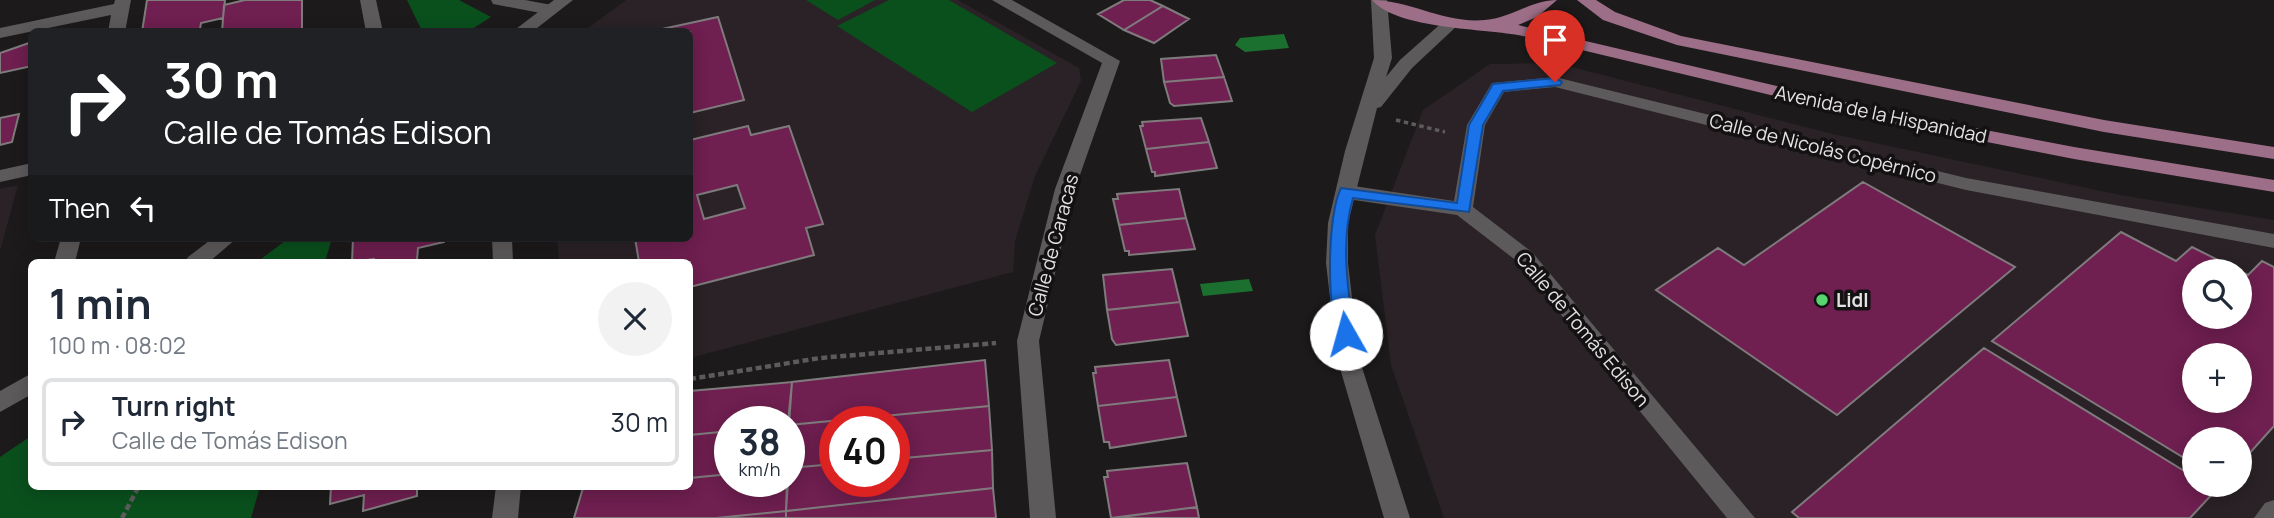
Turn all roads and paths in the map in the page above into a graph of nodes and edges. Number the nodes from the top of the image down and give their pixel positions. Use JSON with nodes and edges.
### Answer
{"nodes":[{"id":1,"x":368,"y":0,"type":"edge"},
{"id":2,"x":499,"y":0,"type":"edge"},
{"id":3,"x":1000,"y":0,"type":"edge"},
{"id":4,"x":1380,"y":0,"type":"edge"},
{"id":5,"x":1549,"y":0,"type":"edge"},
{"id":6,"x":1584,"y":0,"type":"edge"},
{"id":7,"x":122,"y":4,"type":"edge"},
{"id":8,"x":558,"y":5,"type":"edge"},
{"id":9,"x":1451,"y":24,"type":"junction"},
{"id":10,"x":1491,"y":24,"type":"junction"},
{"id":11,"x":117,"y":28,"type":"edge"},
{"id":12,"x":374,"y":28,"type":"edge"},
{"id":13,"x":526,"y":28,"type":"edge"},
{"id":14,"x":0,"y":33,"type":"edge"},
{"id":15,"x":1368,"y":113,"type":"junction"},
{"id":16,"x":1475,"y":140,"type":"junction"},
{"id":17,"x":2274,"y":153,"type":"edge"},
{"id":18,"x":28,"y":170,"type":"edge"},
{"id":19,"x":0,"y":176,"type":"edge"},
{"id":20,"x":2274,"y":186,"type":"edge"},
{"id":21,"x":1347,"y":192,"type":"junction"},
{"id":22,"x":1463,"y":209,"type":"junction"},
{"id":23,"x":2274,"y":241,"type":"edge"},
{"id":24,"x":70,"y":242,"type":"edge"},
{"id":25,"x":222,"y":242,"type":"edge"},
{"id":26,"x":66,"y":259,"type":"edge"},
{"id":27,"x":199,"y":259,"type":"edge"},
{"id":28,"x":1028,"y":341,"type":"junction"},
{"id":29,"x":693,"y":379,"type":"edge"},
{"id":30,"x":28,"y":385,"type":"edge"},
{"id":31,"x":0,"y":403,"type":"edge"},
{"id":32,"x":137,"y":490,"type":"edge"},
{"id":33,"x":508,"y":490,"type":"edge"},
{"id":34,"x":2274,"y":511,"type":"edge"},
{"id":35,"x":122,"y":518,"type":"edge"},
{"id":36,"x":505,"y":518,"type":"edge"},
{"id":37,"x":1043,"y":518,"type":"edge"},
{"id":38,"x":1397,"y":518,"type":"edge"},
{"id":39,"x":1742,"y":518,"type":"edge"},
{"id":40,"x":2267,"y":518,"type":"edge"}],
"edges":[{"from":1,"to":12,"type":"street"},
{"from":2,"to":8,"type":"street"},
{"from":3,"to":28,"type":"street","name":"Calle de Caracas"},
{"from":4,"to":9,"type":"main road"},
{"from":4,"to":15,"type":"street"},
{"from":5,"to":10,"type":"main road"},
{"from":6,"to":17,"type":"main road","name":"Avenida de la Hispanidad"},
{"from":7,"to":11,"type":"street"},
{"from":7,"to":14,"type":"street"},
{"from":8,"to":13,"type":"street"},
{"from":9,"to":10,"type":"main road"},
{"from":9,"to":15,"type":"street"},
{"from":10,"to":20,"type":"main road","name":"Avenida de la Hispanidad"},
{"from":15,"to":16,"type":"path"},
{"from":15,"to":21,"type":"street"},
{"from":16,"to":22,"type":"street","name":"Calle de Nicolás Copérnico"},
{"from":16,"to":23,"type":"street","name":"Calle de Nicolás Copérnico"},
{"from":18,"to":19,"type":"street"},
{"from":21,"to":22,"type":"street","name":"Calle de Tomás Edison"},
{"from":21,"to":38,"type":"street"},
{"from":22,"to":39,"type":"street","name":"Calle de Tomás Edison"},
{"from":24,"to":26,"type":"street"},
{"from":25,"to":27,"type":"street"},
{"from":28,"to":29,"type":"path"},
{"from":28,"to":37,"type":"street","name":"Calle de Caracas"},
{"from":30,"to":31,"type":"street"},
{"from":32,"to":35,"type":"path"},
{"from":33,"to":36,"type":"street"},
{"from":34,"to":40,"type":"street"}]}
